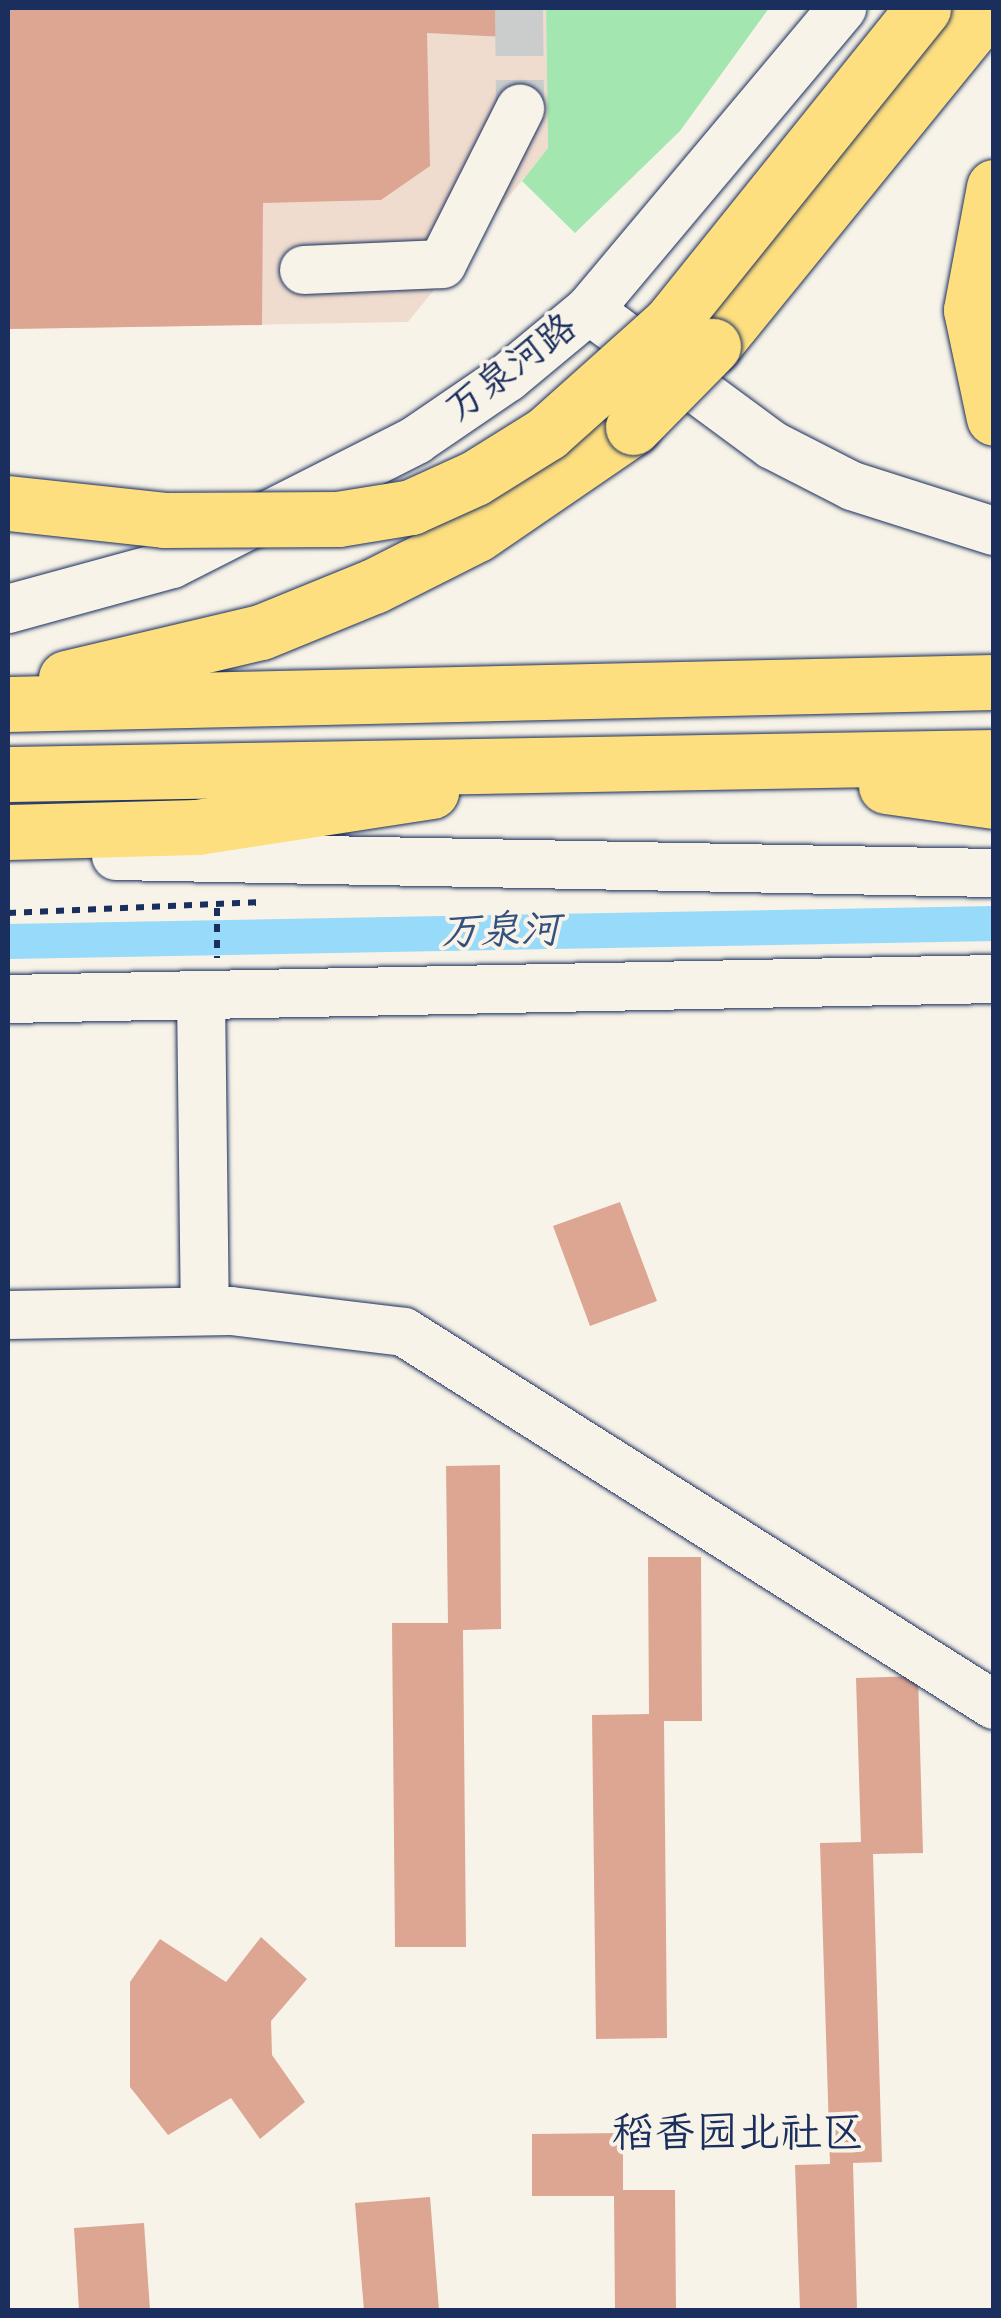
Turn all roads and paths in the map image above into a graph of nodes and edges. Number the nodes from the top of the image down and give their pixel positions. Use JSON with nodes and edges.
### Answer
{"nodes":[{"id":1,"x":842,"y":8,"type":"edge"},
{"id":2,"x":923,"y":8,"type":"edge"},
{"id":3,"x":988,"y":8,"type":"edge"},
{"id":4,"x":520,"y":108,"type":"tunnel mouth"},
{"id":5,"x":994,"y":187,"type":"edge"},
{"id":6,"x":304,"y":270,"type":"dead end"},
{"id":7,"x":589,"y":310,"type":"junction"},
{"id":8,"x":994,"y":418,"type":"edge"},
{"id":9,"x":8,"y":503,"type":"edge"},
{"id":10,"x":994,"y":531,"type":"edge"},
{"id":11,"x":8,"y":609,"type":"edge"},
{"id":12,"x":994,"y":682,"type":"edge"},
{"id":13,"x":8,"y":689,"type":"edge"},
{"id":14,"x":8,"y":704,"type":"edge"},
{"id":15,"x":994,"y":758,"type":"edge"},
{"id":16,"x":695,"y":760,"type":"junction"},
{"id":17,"x":600,"y":762,"type":"junction"},
{"id":18,"x":8,"y":774,"type":"edge"},
{"id":19,"x":994,"y":801,"type":"edge"},
{"id":20,"x":8,"y":832,"type":"edge"},
{"id":21,"x":8,"y":857,"type":"edge"},
{"id":22,"x":994,"y":873,"type":"edge"},
{"id":23,"x":278,"y":900,"type":"dead end"},
{"id":24,"x":8,"y":914,"type":"edge"},
{"id":25,"x":994,"y":979,"type":"edge"},
{"id":26,"x":201,"y":995,"type":"junction"},
{"id":27,"x":8,"y":999,"type":"edge"},
{"id":28,"x":204,"y":1311,"type":"junction"},
{"id":29,"x":8,"y":1315,"type":"edge"},
{"id":30,"x":994,"y":1705,"type":"edge"}],
"edges":[{"from":1,"to":7,"type":"street"},
{"from":2,"to":9,"type":"highway","bridge":true},
{"from":3,"to":13,"type":"highway","bridge":true},
{"from":4,"to":6,"type":"street"},
{"from":5,"to":8,"type":"highway"},
{"from":7,"to":10,"type":"street","name":"万泉河路"},
{"from":7,"to":11,"type":"street","name":"万泉河路"},
{"from":12,"to":14,"type":"highway"},
{"from":15,"to":16,"type":"highway"},
{"from":16,"to":17,"type":"highway"},
{"from":16,"to":19,"type":"highway"},
{"from":17,"to":18,"type":"highway"},
{"from":17,"to":20,"type":"highway"},
{"from":21,"to":22,"type":"street"},
{"from":23,"to":24,"type":"path"},
{"from":25,"to":26,"type":"street"},
{"from":26,"to":27,"type":"street"},
{"from":26,"to":28,"type":"street"},
{"from":28,"to":29,"type":"street"},
{"from":28,"to":30,"type":"street"}]}
